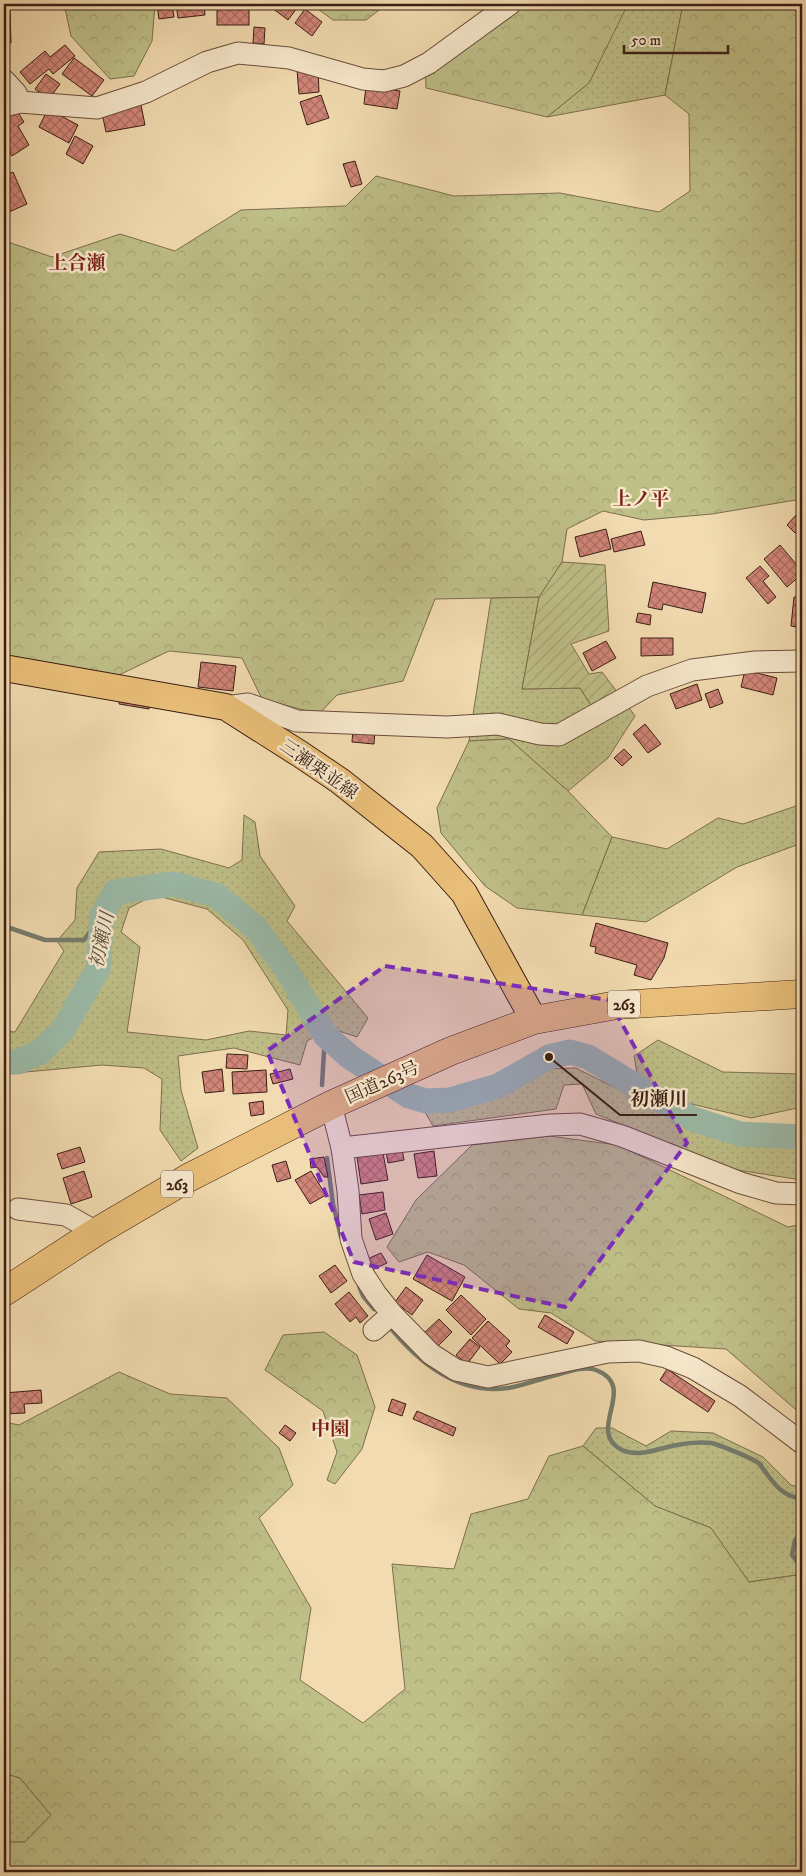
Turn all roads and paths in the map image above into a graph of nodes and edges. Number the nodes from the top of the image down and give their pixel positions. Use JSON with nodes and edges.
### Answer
{"nodes":[{"id":1,"x":510,"y":4,"type":"edge"},
{"id":2,"x":4,"y":80,"type":"edge"},
{"id":3,"x":12,"y":104,"type":"edge"},
{"id":4,"x":802,"y":661,"type":"edge"},
{"id":5,"x":4,"y":668,"type":"edge"},
{"id":6,"x":226,"y":707,"type":"junction"},
{"id":7,"x":802,"y":994,"type":"edge"},
{"id":8,"x":534,"y":1020,"type":"junction"},
{"id":9,"x":331,"y":1105,"type":"junction"},
{"id":10,"x":342,"y":1148,"type":"junction"},
{"id":11,"x":802,"y":1194,"type":"edge"},
{"id":12,"x":18,"y":1209,"type":"dead end"},
{"id":13,"x":96,"y":1232,"type":"junction"},
{"id":14,"x":4,"y":1292,"type":"edge"},
{"id":15,"x":392,"y":1314,"type":"junction"},
{"id":16,"x":374,"y":1330,"type":"dead end"},
{"id":17,"x":802,"y":1443,"type":"edge"}],
"edges":[{"from":1,"to":3,"type":"street"},
{"from":2,"to":3,"type":"street"},
{"from":4,"to":6,"type":"street"},
{"from":5,"to":6,"type":"main road","name":"三瀬栗並線"},
{"from":6,"to":8,"type":"main road","name":"三瀬栗並線"},
{"from":7,"to":8,"type":"highway","name":"国道263号","number":"263"},
{"from":8,"to":9,"type":"highway","name":"国道263号","number":"263"},
{"from":9,"to":10,"type":"street"},
{"from":9,"to":13,"type":"highway","name":"国道263号","number":"263"},
{"from":10,"to":11,"type":"street"},
{"from":10,"to":15,"type":"street"},
{"from":12,"to":13,"type":"street"},
{"from":13,"to":14,"type":"highway","name":"国道263号","number":"263"},
{"from":15,"to":16,"type":"street"},
{"from":15,"to":17,"type":"street"}]}
